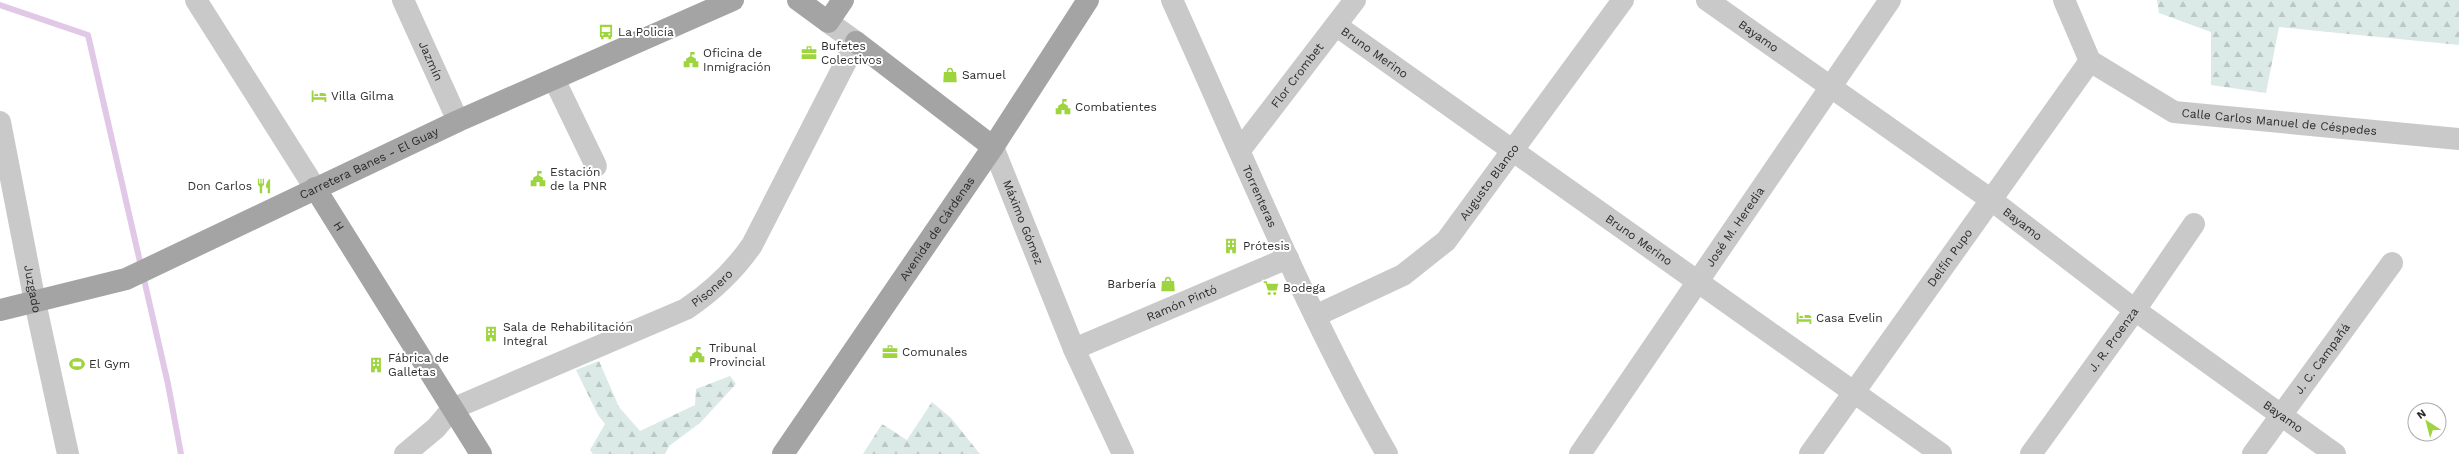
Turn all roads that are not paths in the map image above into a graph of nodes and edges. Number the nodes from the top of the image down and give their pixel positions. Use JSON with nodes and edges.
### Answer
{"nodes":[{"id":1,"x":196,"y":0,"type":"edge"},
{"id":2,"x":403,"y":0,"type":"edge"},
{"id":3,"x":733,"y":0,"type":"edge"},
{"id":4,"x":798,"y":0,"type":"edge"},
{"id":5,"x":843,"y":0,"type":"edge"},
{"id":6,"x":1088,"y":0,"type":"edge"},
{"id":7,"x":1172,"y":0,"type":"edge"},
{"id":8,"x":1356,"y":0,"type":"edge"},
{"id":9,"x":1623,"y":0,"type":"edge"},
{"id":10,"x":1707,"y":0,"type":"edge"},
{"id":11,"x":1890,"y":0,"type":"edge"},
{"id":12,"x":2064,"y":0,"type":"edge"},
{"id":13,"x":828,"y":22,"type":"junction"},
{"id":14,"x":1337,"y":26,"type":"junction"},
{"id":15,"x":856,"y":42,"type":"junction"},
{"id":16,"x":2090,"y":61,"type":"junction"},
{"id":17,"x":554,"y":79,"type":"junction"},
{"id":18,"x":1831,"y":87,"type":"junction"},
{"id":19,"x":458,"y":121,"type":"junction"},
{"id":20,"x":0,"y":122,"type":"edge"},
{"id":21,"x":2459,"y":139,"type":"edge"},
{"id":22,"x":994,"y":147,"type":"junction"},
{"id":23,"x":1514,"y":149,"type":"junction"},
{"id":24,"x":1240,"y":150,"type":"junction"},
{"id":25,"x":596,"y":166,"type":"dead end"},
{"id":26,"x":315,"y":188,"type":"junction"},
{"id":27,"x":1990,"y":199,"type":"junction"},
{"id":28,"x":2194,"y":224,"type":"dead end"},
{"id":29,"x":1288,"y":258,"type":"junction"},
{"id":30,"x":2392,"y":263,"type":"dead end"},
{"id":31,"x":1699,"y":281,"type":"junction"},
{"id":32,"x":35,"y":302,"type":"junction"},
{"id":33,"x":0,"y":310,"type":"edge"},
{"id":34,"x":2135,"y":310,"type":"junction"},
{"id":35,"x":1315,"y":316,"type":"junction"},
{"id":36,"x":1074,"y":349,"type":"junction"},
{"id":37,"x":1856,"y":392,"type":"junction"},
{"id":38,"x":452,"y":409,"type":"junction"},
{"id":39,"x":2281,"y":415,"type":"junction"},
{"id":40,"x":68,"y":454,"type":"edge"},
{"id":41,"x":405,"y":454,"type":"edge"},
{"id":42,"x":481,"y":454,"type":"edge"},
{"id":43,"x":783,"y":454,"type":"edge"},
{"id":44,"x":1123,"y":454,"type":"edge"},
{"id":45,"x":1387,"y":454,"type":"edge"},
{"id":46,"x":1580,"y":454,"type":"edge"},
{"id":47,"x":1810,"y":454,"type":"edge"},
{"id":48,"x":1941,"y":454,"type":"edge"},
{"id":49,"x":2031,"y":454,"type":"edge"},
{"id":50,"x":2253,"y":454,"type":"edge"},
{"id":51,"x":2335,"y":454,"type":"edge"}],
"edges":[{"from":1,"to":26,"type":"street","name":"H"},
{"from":2,"to":19,"type":"street","name":"Jazmín"},
{"from":3,"to":17,"type":"main road","name":"Carretera Banes - El Guay"},
{"from":4,"to":13,"type":"main road"},
{"from":5,"to":13,"type":"main road"},
{"from":6,"to":22,"type":"main road","name":"Avenida de Cárdenas"},
{"from":7,"to":24,"type":"street","name":"Torrenteras"},
{"from":8,"to":14,"type":"street","name":"Flor Crombet"},
{"from":9,"to":23,"type":"street","name":"Augusto Blanco"},
{"from":10,"to":18,"type":"street","name":"Bayamo"},
{"from":11,"to":18,"type":"street","name":"José M. Heredia"},
{"from":12,"to":16,"type":"street"},
{"from":13,"to":15,"type":"street"},
{"from":14,"to":23,"type":"street","name":"Bruno Merino"},
{"from":14,"to":24,"type":"street","name":"Flor Crombet"},
{"from":15,"to":22,"type":"main road"},
{"from":15,"to":38,"type":"street","name":"Pisonero"},
{"from":16,"to":21,"type":"street","name":"Calle Carlos Manuel de Céspedes"},
{"from":16,"to":27,"type":"street","name":"Delfín Pupo"},
{"from":17,"to":19,"type":"main road","name":"Carretera Banes - El Guay"},
{"from":17,"to":25,"type":"street"},
{"from":18,"to":27,"type":"street","name":"Bayamo"},
{"from":18,"to":31,"type":"street","name":"José M. Heredia"},
{"from":19,"to":26,"type":"main road","name":"Carretera Banes - El Guay"},
{"from":20,"to":32,"type":"street","name":"Juzgado"},
{"from":22,"to":36,"type":"street","name":"Máximo Gómez"},
{"from":22,"to":43,"type":"main road","name":"Avenida de Cárdenas"},
{"from":23,"to":31,"type":"street","name":"Bruno Merino"},
{"from":23,"to":35,"type":"street","name":"Augusto Blanco"},
{"from":24,"to":29,"type":"street","name":"Torrenteras"},
{"from":26,"to":32,"type":"main road","name":"Carretera Banes - El Guay"},
{"from":26,"to":38,"type":"main road","name":"H"},
{"from":27,"to":34,"type":"street","name":"Bayamo"},
{"from":27,"to":37,"type":"street","name":"Delfín Pupo"},
{"from":28,"to":34,"type":"street","name":"J. R. Proenza"},
{"from":29,"to":35,"type":"street","name":"Torrenteras"},
{"from":29,"to":36,"type":"street","name":"Ramón Pintó"},
{"from":30,"to":39,"type":"street","name":"J. C. Campañá"},
{"from":31,"to":37,"type":"street","name":"Bruno Merino"},
{"from":31,"to":46,"type":"street","name":"José M. Heredia"},
{"from":32,"to":33,"type":"main road","name":"Carretera Banes - El Guay"},
{"from":32,"to":40,"type":"street","name":"Juzgado"},
{"from":34,"to":39,"type":"street","name":"Bayamo"},
{"from":34,"to":49,"type":"street","name":"J. R. Proenza"},
{"from":35,"to":45,"type":"street","name":"Torrenteras"},
{"from":36,"to":44,"type":"street","name":"Máximo Gómez"},
{"from":37,"to":47,"type":"street","name":"Delfín Pupo"},
{"from":37,"to":48,"type":"street","name":"Bruno Merino"},
{"from":38,"to":41,"type":"street"},
{"from":38,"to":42,"type":"main road","name":"H"},
{"from":39,"to":50,"type":"street","name":"J. C. Campañá"},
{"from":39,"to":51,"type":"street","name":"Bayamo"}]}
